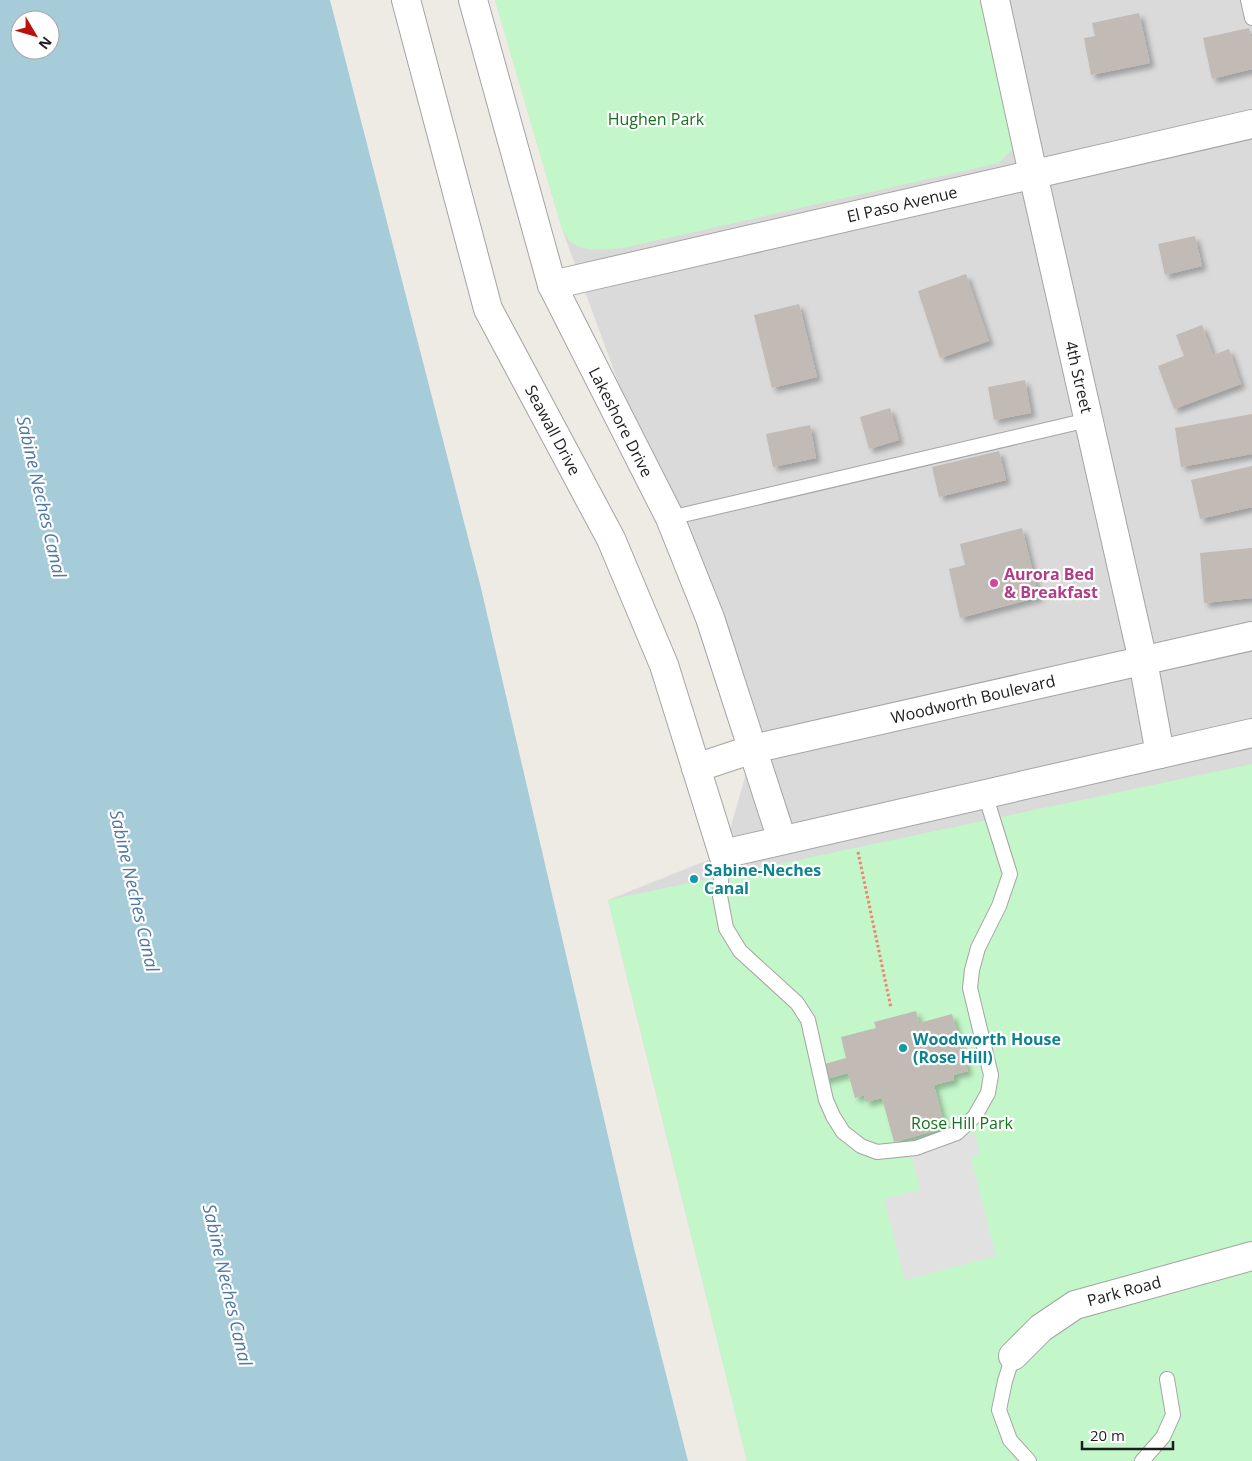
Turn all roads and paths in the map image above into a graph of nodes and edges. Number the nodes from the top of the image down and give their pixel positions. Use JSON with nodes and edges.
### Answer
{"nodes":[{"id":1,"x":406,"y":0,"type":"edge"},
{"id":2,"x":473,"y":0,"type":"edge"},
{"id":3,"x":995,"y":0,"type":"edge"},
{"id":4,"x":1248,"y":0,"type":"edge"},
{"id":5,"x":1252,"y":18,"type":"edge"},
{"id":6,"x":1252,"y":124,"type":"edge"},
{"id":7,"x":1033,"y":174,"type":"junction"},
{"id":8,"x":552,"y":285,"type":"junction"},
{"id":9,"x":1088,"y":420,"type":"junction"},
{"id":10,"x":670,"y":518,"type":"junction"},
{"id":11,"x":1252,"y":636,"type":"edge"},
{"id":12,"x":1143,"y":661,"type":"junction"},
{"id":13,"x":1252,"y":733,"type":"edge"},
{"id":14,"x":753,"y":749,"type":"junction"},
{"id":15,"x":1160,"y":754,"type":"junction"},
{"id":16,"x":696,"y":768,"type":"junction"},
{"id":17,"x":985,"y":794,"type":"junction"},
{"id":18,"x":852,"y":824,"type":"junction"},
{"id":19,"x":782,"y":840,"type":"junction"},
{"id":20,"x":723,"y":854,"type":"junction"},
{"id":21,"x":891,"y":1008,"type":"dead end"},
{"id":22,"x":1252,"y":1256,"type":"edge"},
{"id":23,"x":1013,"y":1356,"type":"joint"},
{"id":24,"x":1167,"y":1379,"type":"dead end"},
{"id":25,"x":1029,"y":1461,"type":"edge"},
{"id":26,"x":1142,"y":1461,"type":"edge"}],
"edges":[{"from":1,"to":16,"type":"street","name":"Seawall Drive"},
{"from":2,"to":8,"type":"street","name":"Lakeshore Drive"},
{"from":3,"to":7,"type":"street","name":"4th Street"},
{"from":4,"to":5,"type":"lane"},
{"from":6,"to":7,"type":"street","name":"El Paso Avenue"},
{"from":7,"to":8,"type":"street","name":"El Paso Avenue"},
{"from":7,"to":9,"type":"street","name":"4th Street"},
{"from":8,"to":10,"type":"street","name":"Lakeshore Drive"},
{"from":9,"to":10,"type":"lane"},
{"from":9,"to":12,"type":"street","name":"4th Street"},
{"from":10,"to":14,"type":"street","name":"Lakeshore Drive"},
{"from":11,"to":12,"type":"street","name":"Woodworth Boulevard"},
{"from":12,"to":14,"type":"street","name":"Woodworth Boulevard"},
{"from":12,"to":15,"type":"street","name":"4th Street"},
{"from":13,"to":15,"type":"street"},
{"from":14,"to":16,"type":"street","name":"Woodworth Boulevard"},
{"from":14,"to":19,"type":"street","name":"Lakeshore Drive"},
{"from":15,"to":17,"type":"street"},
{"from":16,"to":20,"type":"street","name":"Seawall Drive"},
{"from":17,"to":18,"type":"street"},
{"from":17,"to":20,"type":"lane"},
{"from":18,"to":19,"type":"street"},
{"from":18,"to":21,"type":"path"},
{"from":19,"to":20,"type":"street"},
{"from":22,"to":23,"type":"street","name":"Park Road"},
{"from":23,"to":25,"type":"lane"},
{"from":24,"to":26,"type":"lane"}]}
